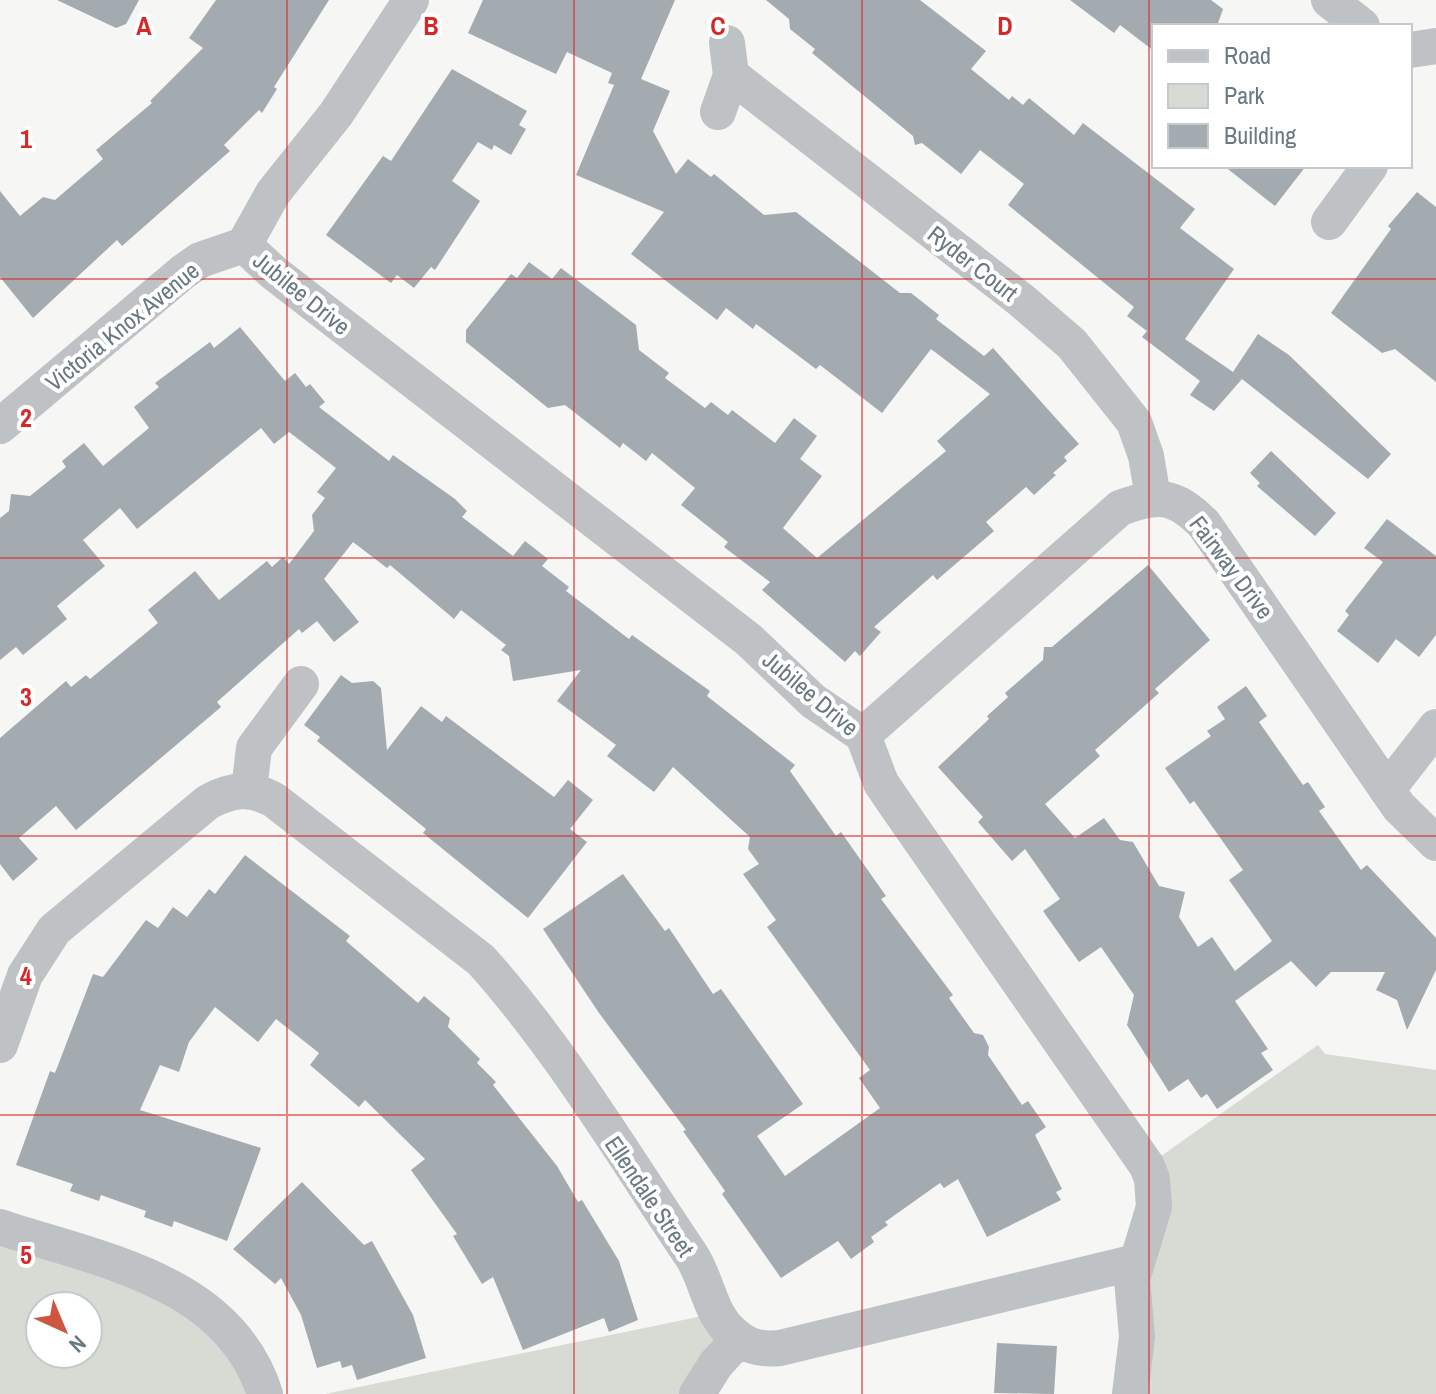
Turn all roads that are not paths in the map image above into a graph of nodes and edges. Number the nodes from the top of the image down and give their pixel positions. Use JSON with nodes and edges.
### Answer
{"nodes":[{"id":1,"x":411,"y":0,"type":"edge"},
{"id":2,"x":1329,"y":0,"type":"edge"},
{"id":3,"x":1359,"y":24,"type":"edge"},
{"id":4,"x":1436,"y":46,"type":"edge"},
{"id":5,"x":1412,"y":50,"type":"edge"},
{"id":6,"x":718,"y":112,"type":"dead end"},
{"id":7,"x":1369,"y":168,"type":"edge"},
{"id":8,"x":1329,"y":222,"type":"dead end"},
{"id":9,"x":244,"y":245,"type":"junction"},
{"id":10,"x":0,"y":426,"type":"edge"},
{"id":11,"x":1153,"y":497,"type":"junction"},
{"id":12,"x":301,"y":684,"type":"dead end"},
{"id":13,"x":1436,"y":727,"type":"edge"},
{"id":14,"x":863,"y":735,"type":"junction"},
{"id":15,"x":249,"y":790,"type":"junction"},
{"id":16,"x":1387,"y":790,"type":"junction"},
{"id":17,"x":1436,"y":843,"type":"edge"},
{"id":18,"x":0,"y":1045,"type":"edge"},
{"id":19,"x":0,"y":1227,"type":"edge"},
{"id":20,"x":1136,"y":1262,"type":"junction"},
{"id":21,"x":739,"y":1339,"type":"junction"},
{"id":22,"x":265,"y":1394,"type":"edge"},
{"id":23,"x":697,"y":1394,"type":"edge"},
{"id":24,"x":1130,"y":1394,"type":"edge"}],
"edges":[{"from":1,"to":9,"type":"street"},
{"from":2,"to":3,"type":"street"},
{"from":4,"to":5,"type":"street"},
{"from":6,"to":11,"type":"street","name":"Ryder Court"},
{"from":7,"to":8,"type":"street"},
{"from":9,"to":10,"type":"street","name":"Victoria Knox Avenue"},
{"from":9,"to":14,"type":"street","name":"Jubilee Drive"},
{"from":11,"to":14,"type":"street"},
{"from":11,"to":16,"type":"street","name":"Fairway Drive"},
{"from":12,"to":15,"type":"street"},
{"from":13,"to":16,"type":"street"},
{"from":14,"to":20,"type":"street","name":"Jubilee Drive"},
{"from":15,"to":18,"type":"street"},
{"from":15,"to":21,"type":"street","name":"Ellendale Street"},
{"from":16,"to":17,"type":"street","name":"Fairway Drive"},
{"from":19,"to":22,"type":"street"},
{"from":20,"to":21,"type":"street"},
{"from":20,"to":24,"type":"street","name":"Jubilee Drive"},
{"from":21,"to":23,"type":"street"}]}
